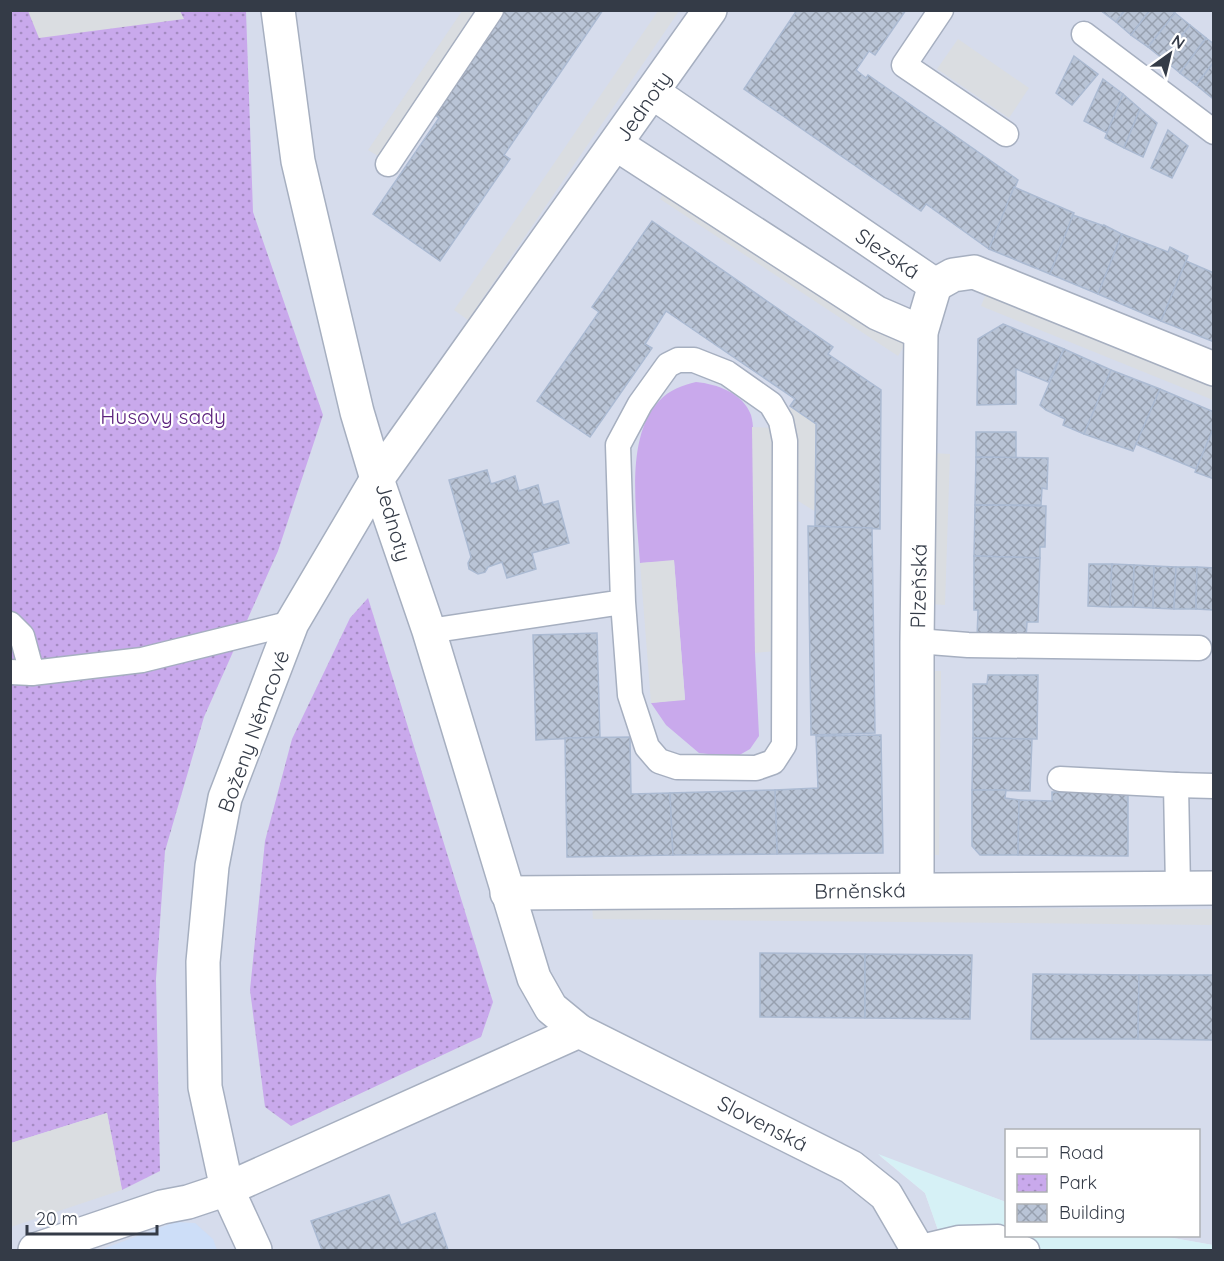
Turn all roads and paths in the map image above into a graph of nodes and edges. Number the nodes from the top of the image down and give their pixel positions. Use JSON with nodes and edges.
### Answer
{"nodes":[{"id":1,"x":278,"y":10,"type":"edge"},
{"id":2,"x":491,"y":10,"type":"edge"},
{"id":3,"x":710,"y":10,"type":"edge"},
{"id":4,"x":941,"y":10,"type":"edge"},
{"id":5,"x":1084,"y":34,"type":"dead end"},
{"id":6,"x":652,"y":92,"type":"junction"},
{"id":7,"x":1214,"y":132,"type":"edge"},
{"id":8,"x":1006,"y":134,"type":"dead end"},
{"id":9,"x":616,"y":144,"type":"junction"},
{"id":10,"x":388,"y":164,"type":"dead end"},
{"id":11,"x":935,"y":285,"type":"junction"},
{"id":12,"x":921,"y":332,"type":"junction"},
{"id":13,"x":1214,"y":369,"type":"edge"},
{"id":14,"x":377,"y":479,"type":"junction"},
{"id":15,"x":623,"y":602,"type":"junction"},
{"id":16,"x":292,"y":623,"type":"junction"},
{"id":17,"x":10,"y":624,"type":"edge"},
{"id":18,"x":429,"y":631,"type":"junction"},
{"id":19,"x":918,"y":641,"type":"junction"},
{"id":20,"x":1199,"y":648,"type":"dead end"},
{"id":21,"x":21,"y":673,"type":"edge"},
{"id":22,"x":1060,"y":779,"type":"dead end"},
{"id":23,"x":1176,"y":785,"type":"junction"},
{"id":24,"x":1214,"y":786,"type":"edge"},
{"id":25,"x":1178,"y":888,"type":"junction"},
{"id":26,"x":1214,"y":888,"type":"edge"},
{"id":27,"x":917,"y":889,"type":"junction"},
{"id":28,"x":507,"y":892,"type":"junction"},
{"id":29,"x":579,"y":1031,"type":"junction"},
{"id":30,"x":227,"y":1190,"type":"junction"},
{"id":31,"x":917,"y":1250,"type":"edge"},
{"id":32,"x":35,"y":1251,"type":"edge"},
{"id":33,"x":255,"y":1251,"type":"edge"},
{"id":34,"x":1027,"y":1251,"type":"edge"}],
"edges":[{"from":1,"to":14,"type":"street"},
{"from":2,"to":10,"type":"lane"},
{"from":3,"to":6,"type":"street","name":"Jednoty"},
{"from":4,"to":8,"type":"lane"},
{"from":5,"to":7,"type":"lane"},
{"from":6,"to":9,"type":"street","name":"Jednoty"},
{"from":6,"to":11,"type":"street","name":"Slezská"},
{"from":9,"to":12,"type":"street"},
{"from":9,"to":14,"type":"street","name":"Jednoty"},
{"from":11,"to":12,"type":"street","name":"Plzeňská"},
{"from":11,"to":13,"type":"street","name":"Slezská"},
{"from":12,"to":19,"type":"street","name":"Plzeňská"},
{"from":14,"to":16,"type":"street","name":"Boženy Němcové"},
{"from":14,"to":18,"type":"street","name":"Jednoty"},
{"from":15,"to":15,"type":"lane"},
{"from":15,"to":18,"type":"lane"},
{"from":16,"to":21,"type":"lane"},
{"from":16,"to":30,"type":"street","name":"Boženy Němcové"},
{"from":17,"to":21,"type":"lane"},
{"from":18,"to":28,"type":"street","name":"Jednoty"},
{"from":19,"to":20,"type":"lane"},
{"from":19,"to":27,"type":"street","name":"Plzeňská"},
{"from":22,"to":23,"type":"lane"},
{"from":23,"to":24,"type":"lane"},
{"from":23,"to":25,"type":"lane"},
{"from":25,"to":26,"type":"street","name":"Brněnská"},
{"from":25,"to":27,"type":"street","name":"Brněnská"},
{"from":27,"to":28,"type":"street","name":"Brněnská"},
{"from":28,"to":29,"type":"street","name":"Jednoty"},
{"from":29,"to":30,"type":"street"},
{"from":29,"to":31,"type":"street","name":"Slovenská"},
{"from":30,"to":32,"type":"street"},
{"from":30,"to":33,"type":"street","name":"Boženy Němcové"},
{"from":31,"to":34,"type":"lane"}]}
